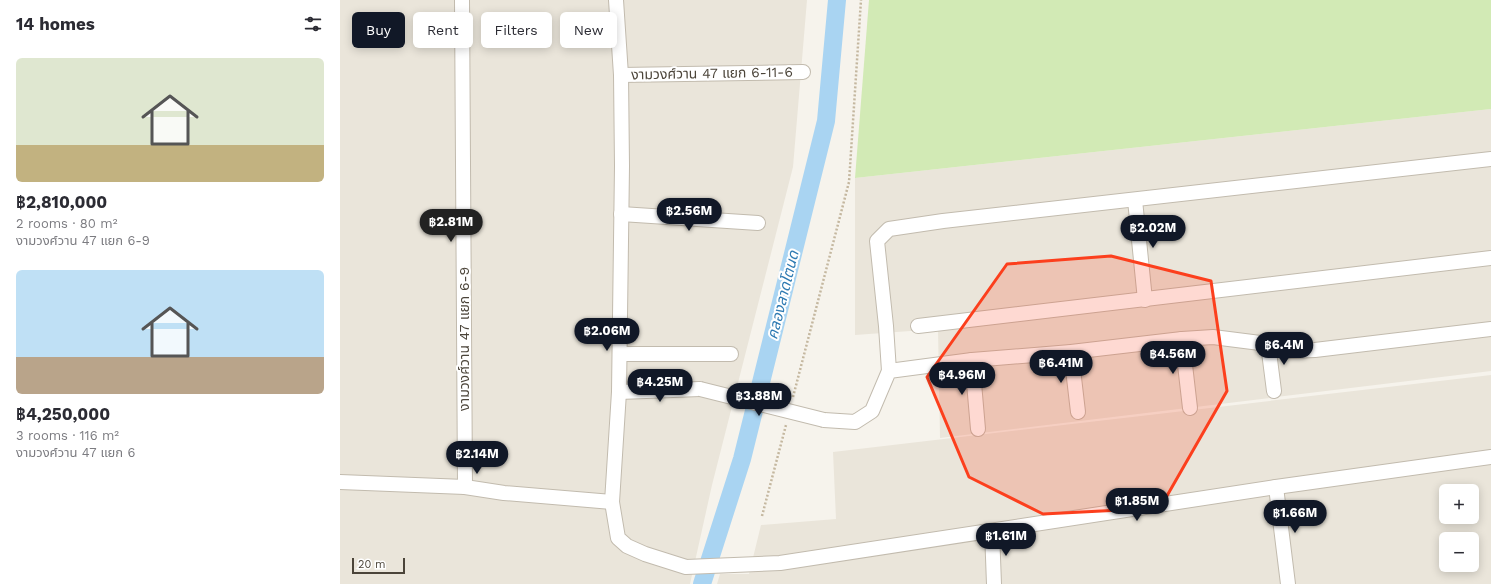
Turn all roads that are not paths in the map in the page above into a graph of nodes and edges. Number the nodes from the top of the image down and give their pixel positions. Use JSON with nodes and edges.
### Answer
{"nodes":[{"id":1,"x":462,"y":0,"type":"edge"},
{"id":2,"x":616,"y":0,"type":"edge"},
{"id":3,"x":803,"y":72,"type":"dead end"},
{"id":4,"x":622,"y":75,"type":"junction"},
{"id":5,"x":1491,"y":159,"type":"edge"},
{"id":6,"x":1135,"y":200,"type":"junction"},
{"id":7,"x":621,"y":214,"type":"junction"},
{"id":8,"x":758,"y":223,"type":"dead end"},
{"id":9,"x":1491,"y":258,"type":"edge"},
{"id":10,"x":1145,"y":300,"type":"junction"},
{"id":11,"x":918,"y":326,"type":"dead end"},
{"id":12,"x":1491,"y":329,"type":"edge"},
{"id":13,"x":1182,"y":339,"type":"junction"},
{"id":14,"x":1268,"y":344,"type":"junction"},
{"id":15,"x":1070,"y":352,"type":"junction"},
{"id":16,"x":620,"y":354,"type":"junction"},
{"id":17,"x":731,"y":354,"type":"dead end"},
{"id":18,"x":972,"y":360,"type":"junction"},
{"id":19,"x":889,"y":371,"type":"junction"},
{"id":20,"x":1274,"y":391,"type":"dead end"},
{"id":21,"x":619,"y":392,"type":"junction"},
{"id":22,"x":1190,"y":408,"type":"dead end"},
{"id":23,"x":1078,"y":412,"type":"dead end"},
{"id":24,"x":978,"y":429,"type":"dead end"},
{"id":25,"x":1491,"y":458,"type":"edge"},
{"id":26,"x":340,"y":482,"type":"edge"},
{"id":27,"x":465,"y":487,"type":"junction"},
{"id":28,"x":1276,"y":487,"type":"junction"},
{"id":29,"x":612,"y":502,"type":"junction"},
{"id":30,"x":992,"y":531,"type":"junction"},
{"id":31,"x":994,"y":584,"type":"edge"},
{"id":32,"x":1288,"y":584,"type":"edge"}],
"edges":[{"from":1,"to":27,"type":"street","name":"งามวงศ์วาน 47 แยก 6-9"},
{"from":2,"to":4,"type":"street"},
{"from":3,"to":4,"type":"street","name":"งามวงศ์วาน 47 แยก 6-11-6"},
{"from":4,"to":7,"type":"street"},
{"from":5,"to":6,"type":"street"},
{"from":6,"to":10,"type":"street"},
{"from":6,"to":19,"type":"street"},
{"from":7,"to":8,"type":"street"},
{"from":7,"to":16,"type":"street"},
{"from":9,"to":10,"type":"street"},
{"from":10,"to":11,"type":"street"},
{"from":12,"to":14,"type":"street"},
{"from":13,"to":14,"type":"street"},
{"from":13,"to":15,"type":"street"},
{"from":13,"to":22,"type":"street"},
{"from":14,"to":20,"type":"street"},
{"from":15,"to":18,"type":"street"},
{"from":15,"to":23,"type":"street"},
{"from":16,"to":17,"type":"street"},
{"from":16,"to":21,"type":"street"},
{"from":18,"to":19,"type":"street"},
{"from":18,"to":24,"type":"street"},
{"from":19,"to":21,"type":"street","bridge":true},
{"from":21,"to":29,"type":"street"},
{"from":25,"to":28,"type":"street"},
{"from":26,"to":27,"type":"street"},
{"from":27,"to":29,"type":"street"},
{"from":28,"to":30,"type":"street"},
{"from":28,"to":32,"type":"street"},
{"from":29,"to":30,"type":"street"},
{"from":30,"to":31,"type":"street"}]}
